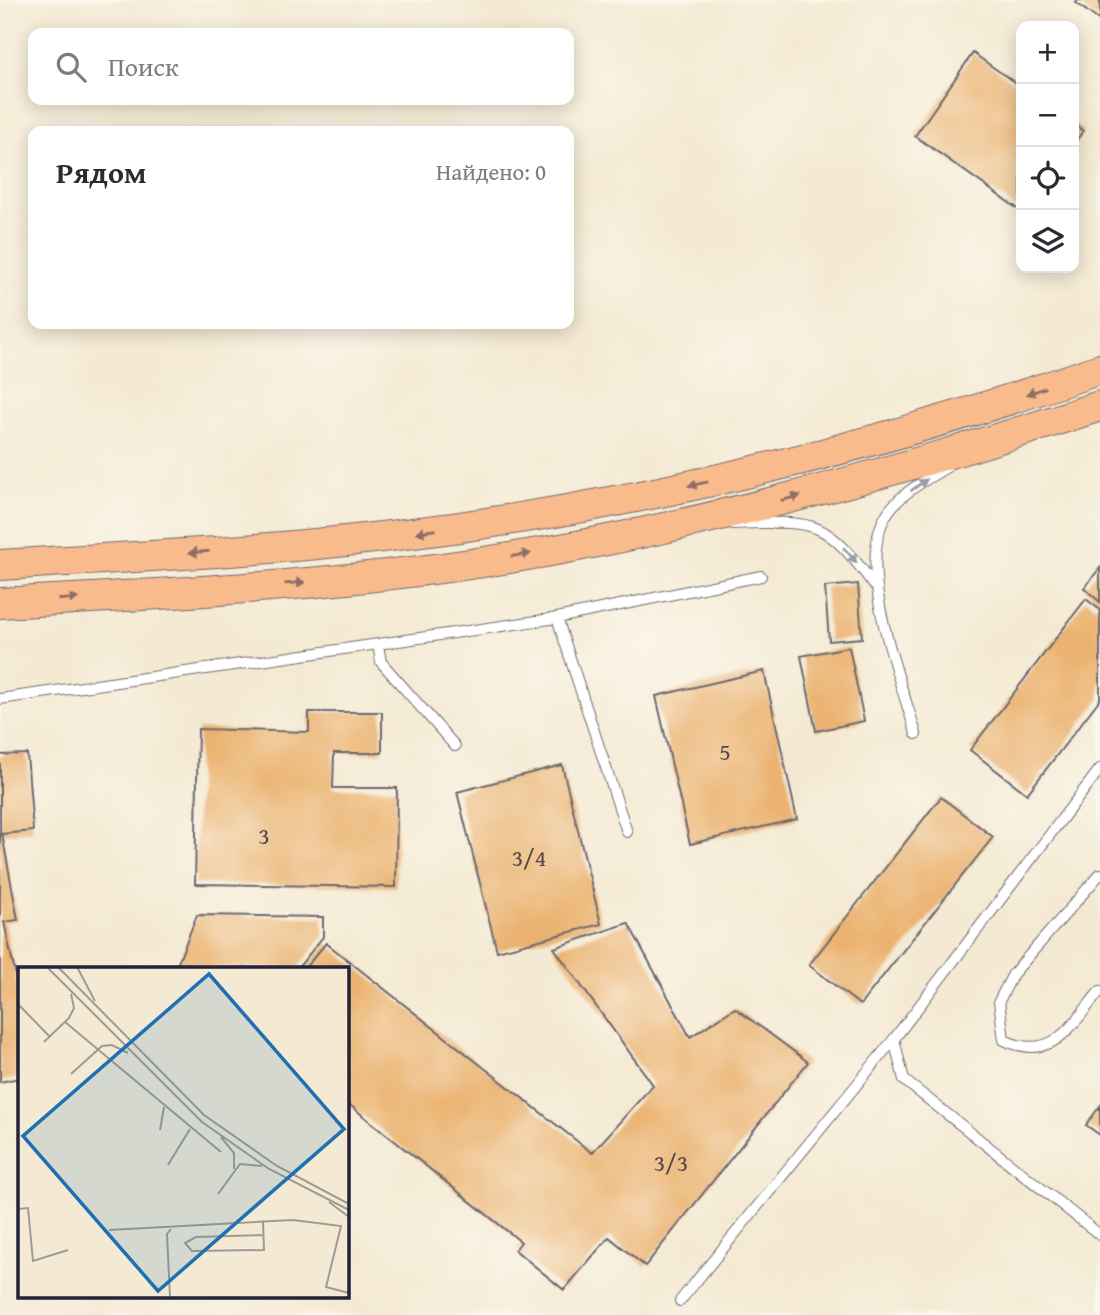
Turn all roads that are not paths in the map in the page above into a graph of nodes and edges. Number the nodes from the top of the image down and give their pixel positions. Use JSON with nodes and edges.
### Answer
{"nodes":[{"id":1,"x":1100,"y":369,"type":"edge"},
{"id":2,"x":1100,"y":406,"type":"edge"},
{"id":3,"x":997,"y":440,"type":"junction"},
{"id":4,"x":670,"y":527,"type":"junction"},
{"id":5,"x":0,"y":565,"type":"edge"},
{"id":6,"x":761,"y":576,"type":"dead end"},
{"id":7,"x":875,"y":586,"type":"junction"},
{"id":8,"x":33,"y":601,"type":"junction"},
{"id":9,"x":0,"y":603,"type":"edge"},
{"id":10,"x":0,"y":611,"type":"edge"},
{"id":11,"x":556,"y":618,"type":"junction"},
{"id":12,"x":378,"y":645,"type":"junction"},
{"id":13,"x":0,"y":699,"type":"edge"},
{"id":14,"x":916,"y":734,"type":"dead end"},
{"id":15,"x":455,"y":746,"type":"dead end"},
{"id":16,"x":1100,"y":769,"type":"edge"},
{"id":17,"x":628,"y":832,"type":"dead end"},
{"id":18,"x":1100,"y":874,"type":"edge"},
{"id":19,"x":1100,"y":990,"type":"edge"},
{"id":20,"x":894,"y":1040,"type":"junction"},
{"id":21,"x":1100,"y":1236,"type":"edge"},
{"id":22,"x":680,"y":1301,"type":"dead end"}],
"edges":[{"from":1,"to":5,"type":"main road","one_way":true},
{"from":2,"to":3,"type":"main road"},
{"from":4,"to":3,"type":"main road","one_way":true},
{"from":7,"to":3,"type":"lane","one_way":true},
{"from":4,"to":7,"type":"lane","one_way":true},
{"from":8,"to":4,"type":"main road","one_way":true},
{"from":6,"to":11,"type":"lane"},
{"from":7,"to":14,"type":"lane"},
{"from":8,"to":9,"type":"main road"},
{"from":8,"to":10,"type":"lane"},
{"from":11,"to":12,"type":"lane"},
{"from":11,"to":17,"type":"lane"},
{"from":12,"to":13,"type":"lane"},
{"from":12,"to":15,"type":"lane"},
{"from":16,"to":20,"type":"lane"},
{"from":18,"to":19,"type":"lane"},
{"from":20,"to":21,"type":"lane"},
{"from":20,"to":22,"type":"lane"}]}
